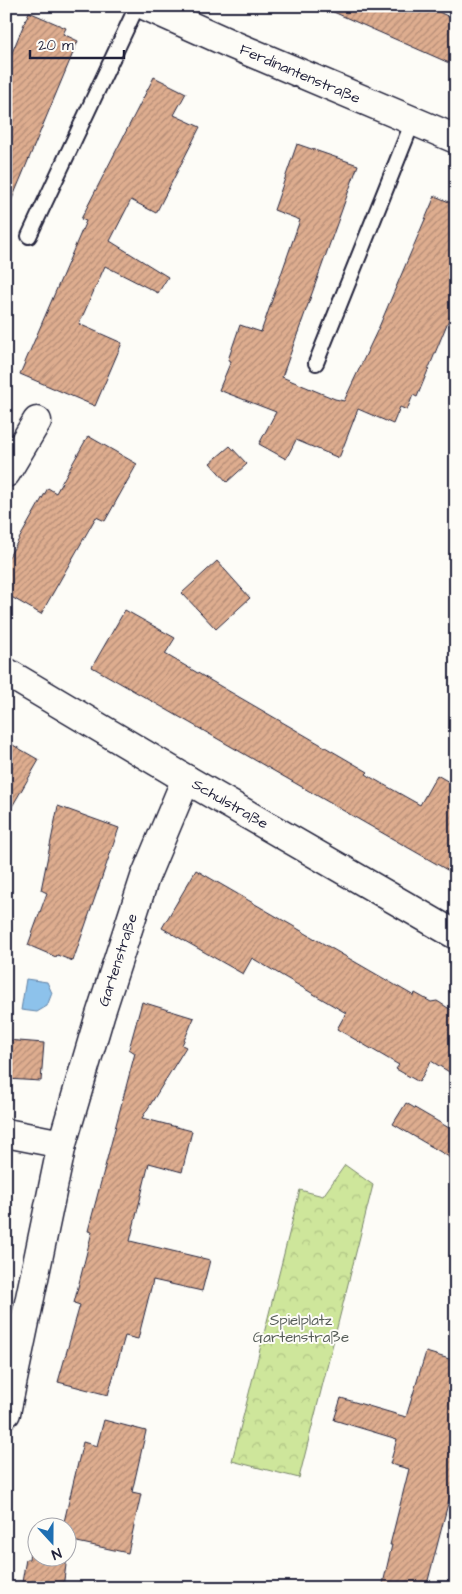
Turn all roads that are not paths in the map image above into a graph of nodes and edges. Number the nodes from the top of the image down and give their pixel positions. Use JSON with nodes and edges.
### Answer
{"nodes":[{"id":1,"x":137,"y":6,"type":"edge"},
{"id":2,"x":146,"y":6,"type":"edge"},
{"id":3,"x":413,"y":121,"type":"junction"},
{"id":4,"x":456,"y":139,"type":"edge"},
{"id":5,"x":29,"y":236,"type":"dead end"},
{"id":6,"x":316,"y":363,"type":"dead end"},
{"id":7,"x":37,"y":421,"type":"dead end"},
{"id":8,"x":6,"y":473,"type":"edge"},
{"id":9,"x":6,"y":672,"type":"edge"},
{"id":10,"x":186,"y":779,"type":"junction"},
{"id":11,"x":456,"y":934,"type":"edge"},
{"id":12,"x":6,"y":1133,"type":"edge"},
{"id":13,"x":62,"y":1144,"type":"junction"},
{"id":14,"x":6,"y":1413,"type":"edge"}],
"edges":[{"from":1,"to":5,"type":"lane"},
{"from":2,"to":3,"type":"street","name":"Ferdinantenstraße"},
{"from":3,"to":4,"type":"street","name":"Ferdinantenstraße"},
{"from":3,"to":6,"type":"lane"},
{"from":7,"to":8,"type":"street"},
{"from":9,"to":10,"type":"street","name":"Schulstraße"},
{"from":10,"to":11,"type":"street","name":"Schulstraße"},
{"from":10,"to":13,"type":"street","name":"Gartenstraße"},
{"from":12,"to":13,"type":"street"},
{"from":13,"to":14,"type":"street","name":"Gartenstraße"}]}
